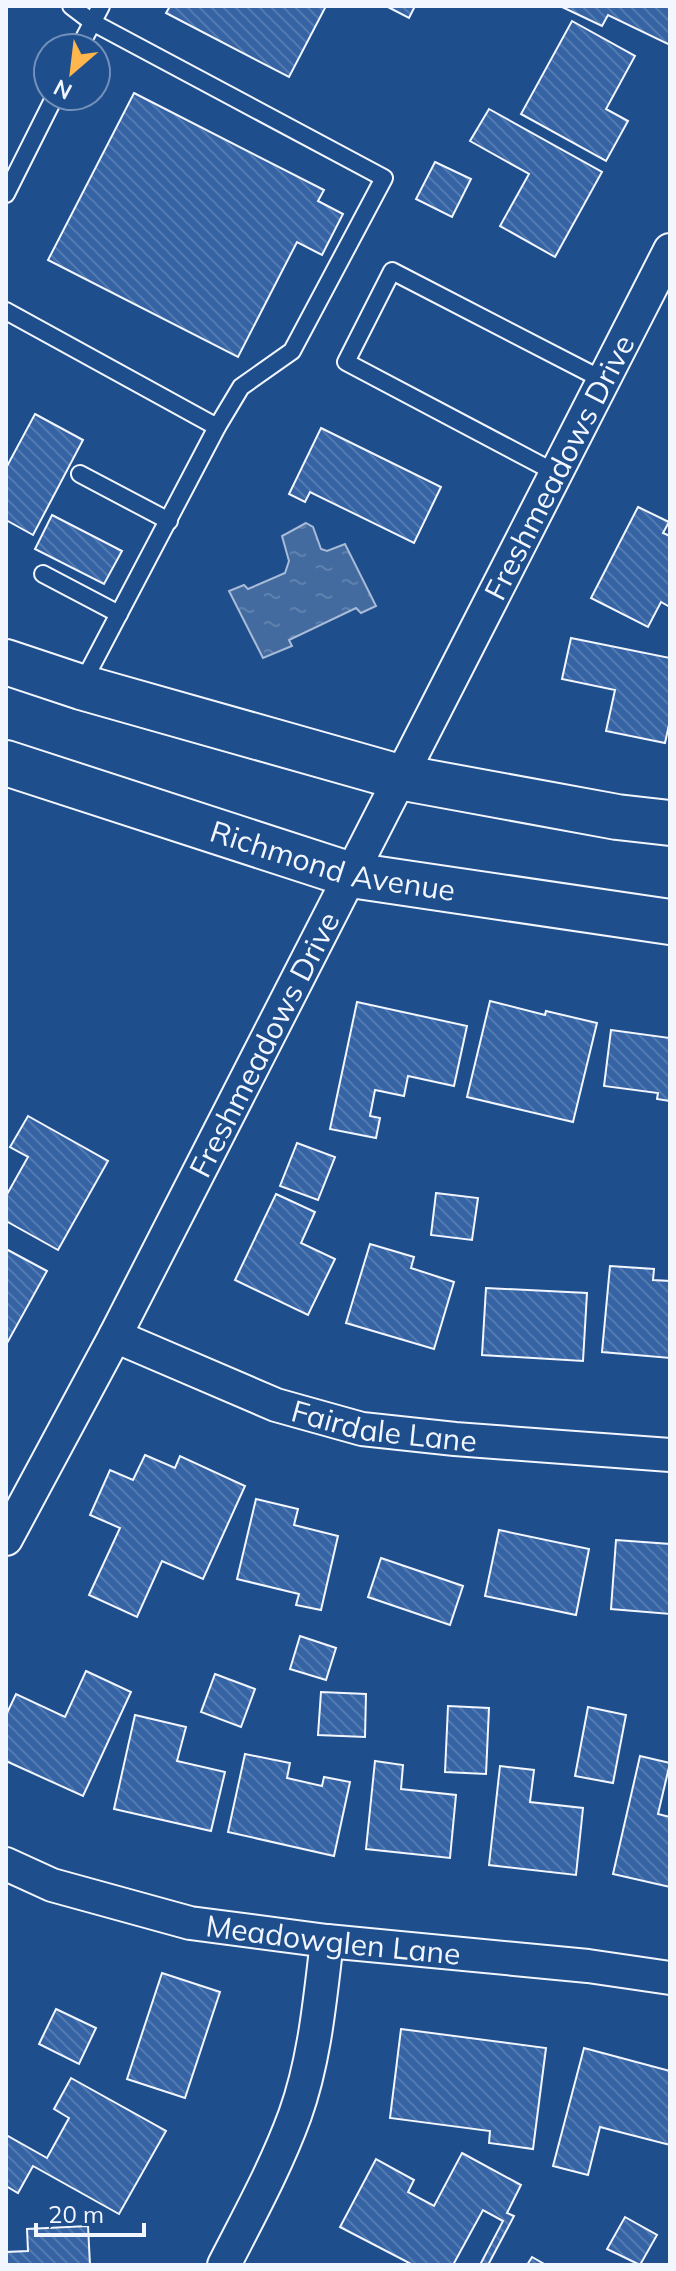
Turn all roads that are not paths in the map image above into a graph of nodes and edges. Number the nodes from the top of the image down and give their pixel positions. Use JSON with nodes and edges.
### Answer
{"nodes":[{"id":1,"x":71,"y":6,"type":"edge"},
{"id":2,"x":101,"y":6,"type":"edge"},
{"id":3,"x":92,"y":22,"type":"junction"},
{"id":4,"x":87,"y":32,"type":"edge"},
{"id":5,"x":47,"y":112,"type":"edge"},
{"id":6,"x":6,"y":194,"type":"edge"},
{"id":7,"x":670,"y":250,"type":"edge"},
{"id":8,"x":6,"y":311,"type":"edge"},
{"id":9,"x":603,"y":380,"type":"junction"},
{"id":10,"x":217,"y":427,"type":"junction"},
{"id":11,"x":556,"y":473,"type":"junction"},
{"id":12,"x":80,"y":474,"type":"dead end"},
{"id":13,"x":169,"y":521,"type":"junction"},
{"id":14,"x":43,"y":574,"type":"dead end"},
{"id":15,"x":119,"y":614,"type":"junction"},
{"id":16,"x":6,"y":662,"type":"edge"},
{"id":17,"x":81,"y":687,"type":"junction"},
{"id":18,"x":6,"y":763,"type":"edge"},
{"id":19,"x":399,"y":777,"type":"junction"},
{"id":20,"x":670,"y":823,"type":"edge"},
{"id":21,"x":351,"y":875,"type":"junction"},
{"id":22,"x":670,"y":922,"type":"edge"},
{"id":23,"x":115,"y":1336,"type":"junction"},
{"id":24,"x":670,"y":1455,"type":"edge"},
{"id":25,"x":6,"y":1539,"type":"edge"},
{"id":26,"x":6,"y":1864,"type":"edge"},
{"id":27,"x":327,"y":1941,"type":"junction"},
{"id":28,"x":670,"y":1978,"type":"edge"},
{"id":29,"x":224,"y":2265,"type":"edge"}],
"edges":[{"from":1,"to":3,"type":"lane"},
{"from":2,"to":3,"type":"lane"},
{"from":3,"to":4,"type":"lane"},
{"from":3,"to":10,"type":"lane"},
{"from":5,"to":6,"type":"lane"},
{"from":7,"to":9,"type":"street","name":"Freshmeadows Drive"},
{"from":8,"to":10,"type":"lane"},
{"from":9,"to":11,"type":"street","name":"Freshmeadows Drive"},
{"from":9,"to":11,"type":"lane"},
{"from":10,"to":13,"type":"lane"},
{"from":11,"to":19,"type":"street","name":"Freshmeadows Drive"},
{"from":12,"to":13,"type":"lane"},
{"from":13,"to":15,"type":"lane"},
{"from":14,"to":15,"type":"lane"},
{"from":15,"to":17,"type":"lane"},
{"from":16,"to":17,"type":"main road"},
{"from":17,"to":19,"type":"main road"},
{"from":18,"to":21,"type":"main road","name":"Richmond Avenue"},
{"from":19,"to":20,"type":"main road"},
{"from":19,"to":21,"type":"street","name":"Freshmeadows Drive"},
{"from":21,"to":22,"type":"main road","name":"Richmond Avenue"},
{"from":21,"to":23,"type":"street","name":"Freshmeadows Drive"},
{"from":23,"to":24,"type":"street","name":"Fairdale Lane"},
{"from":23,"to":25,"type":"street","name":"Freshmeadows Drive"},
{"from":26,"to":27,"type":"street","name":"Meadowglen Lane"},
{"from":27,"to":28,"type":"street","name":"Meadowglen Lane"},
{"from":27,"to":29,"type":"street"}]}
